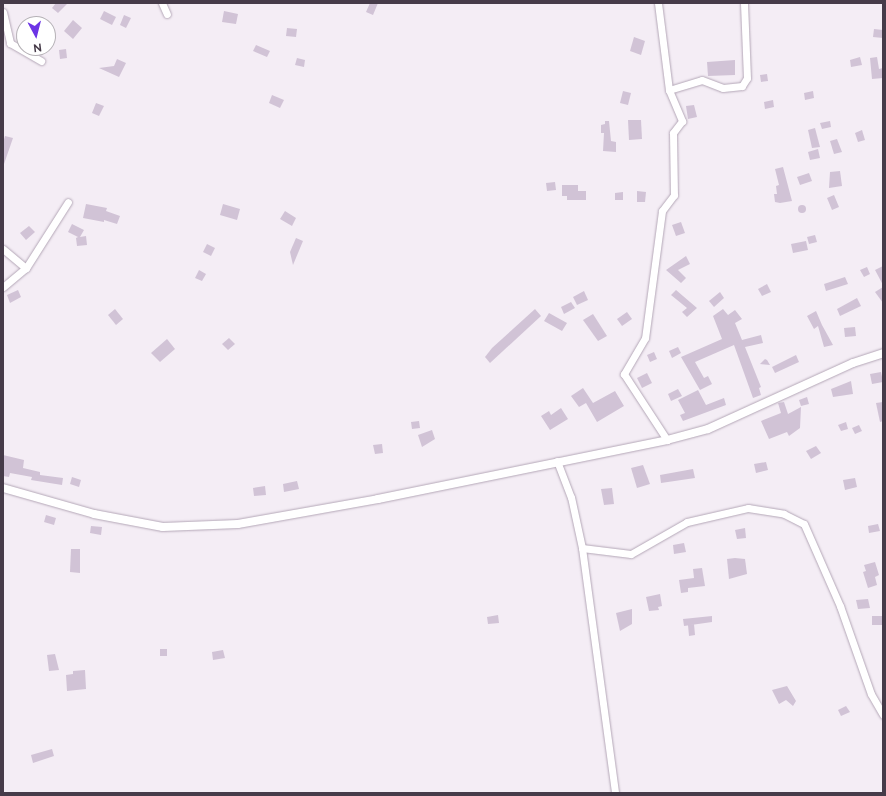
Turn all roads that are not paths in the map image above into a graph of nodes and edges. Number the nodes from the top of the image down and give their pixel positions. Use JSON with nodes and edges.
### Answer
{"nodes":[{"id":1,"x":162,"y":3,"type":"edge"},
{"id":2,"x":658,"y":3,"type":"edge"},
{"id":3,"x":744,"y":3,"type":"edge"},
{"id":4,"x":3,"y":12,"type":"edge"},
{"id":5,"x":167,"y":14,"type":"dead end"},
{"id":6,"x":41,"y":61,"type":"dead end"},
{"id":7,"x":669,"y":90,"type":"junction"},
{"id":8,"x":68,"y":202,"type":"dead end"},
{"id":9,"x":3,"y":249,"type":"edge"},
{"id":10,"x":26,"y":268,"type":"junction"},
{"id":11,"x":3,"y":287,"type":"edge"},
{"id":12,"x":883,"y":353,"type":"edge"},
{"id":13,"x":667,"y":440,"type":"junction"},
{"id":14,"x":557,"y":462,"type":"junction"},
{"id":15,"x":3,"y":488,"type":"edge"},
{"id":16,"x":582,"y":548,"type":"junction"},
{"id":17,"x":883,"y":715,"type":"edge"},
{"id":18,"x":615,"y":793,"type":"edge"}],
"edges":[{"from":1,"to":5,"type":"street"},
{"from":2,"to":7,"type":"street"},
{"from":3,"to":7,"type":"street"},
{"from":4,"to":6,"type":"street"},
{"from":7,"to":13,"type":"street"},
{"from":8,"to":10,"type":"street"},
{"from":9,"to":10,"type":"street"},
{"from":10,"to":11,"type":"street"},
{"from":12,"to":13,"type":"street"},
{"from":13,"to":14,"type":"street"},
{"from":14,"to":15,"type":"street"},
{"from":14,"to":16,"type":"street"},
{"from":16,"to":17,"type":"street"},
{"from":16,"to":18,"type":"street"}]}
